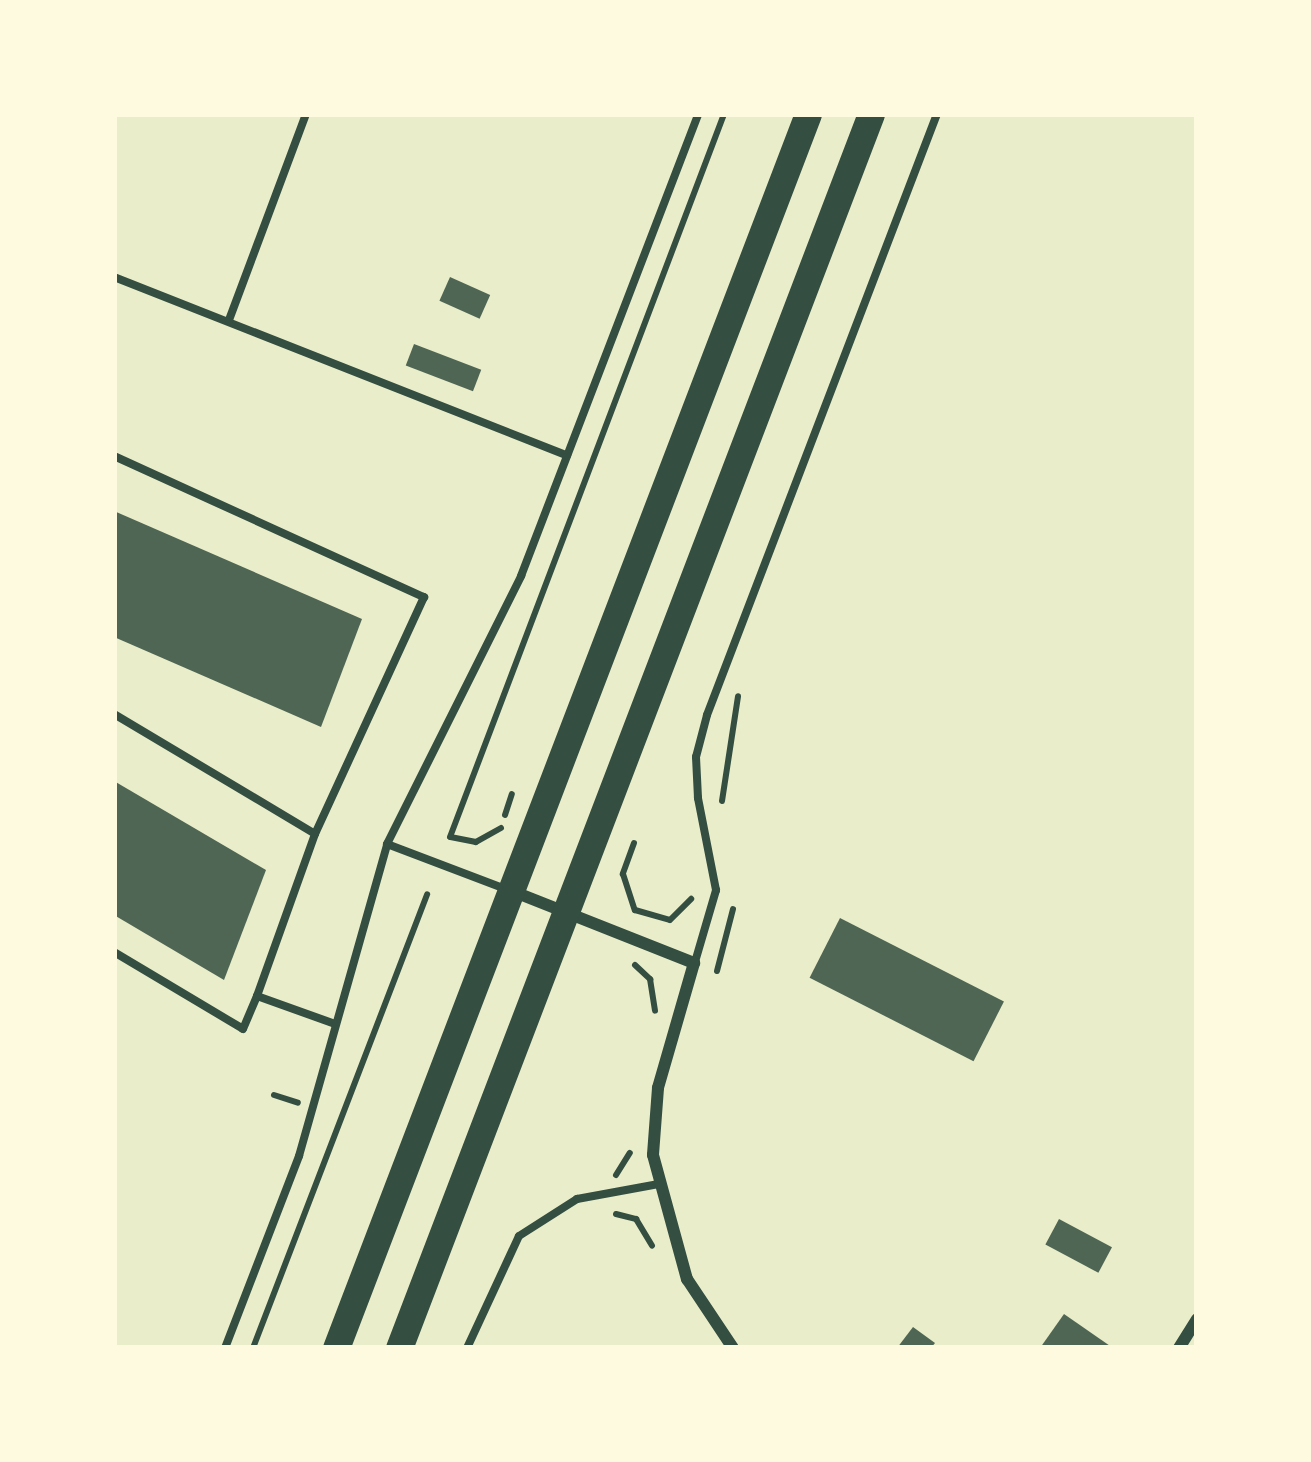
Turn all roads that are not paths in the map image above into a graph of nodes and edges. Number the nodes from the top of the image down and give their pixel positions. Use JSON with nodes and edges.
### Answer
{"nodes":[{"id":1,"x":306,"y":114,"type":"edge"},
{"id":2,"x":698,"y":114,"type":"edge"},
{"id":3,"x":808,"y":114,"type":"edge"},
{"id":4,"x":871,"y":114,"type":"edge"},
{"id":5,"x":937,"y":114,"type":"edge"},
{"id":6,"x":114,"y":277,"type":"edge"},
{"id":7,"x":229,"y":320,"type":"junction"},
{"id":8,"x":567,"y":455,"type":"junction"},
{"id":9,"x":114,"y":456,"type":"edge"},
{"id":10,"x":114,"y":714,"type":"edge"},
{"id":11,"x":315,"y":834,"type":"junction"},
{"id":12,"x":387,"y":844,"type":"junction"},
{"id":13,"x":510,"y":891,"type":"junction"},
{"id":14,"x":566,"y":914,"type":"junction"},
{"id":15,"x":114,"y":952,"type":"edge"},
{"id":16,"x":694,"y":963,"type":"junction"},
{"id":17,"x":257,"y":996,"type":"junction"},
{"id":18,"x":335,"y":1024,"type":"junction"},
{"id":19,"x":659,"y":1184,"type":"junction"},
{"id":20,"x":1197,"y":1319,"type":"edge"},
{"id":21,"x":225,"y":1348,"type":"edge"},
{"id":22,"x":336,"y":1348,"type":"edge"},
{"id":23,"x":399,"y":1348,"type":"edge"},
{"id":24,"x":466,"y":1348,"type":"edge"},
{"id":25,"x":733,"y":1348,"type":"edge"},
{"id":26,"x":1179,"y":1348,"type":"edge"}],
"edges":[{"from":1,"to":7,"type":"lane"},
{"from":2,"to":8,"type":"lane"},
{"from":3,"to":13,"type":"main road"},
{"from":4,"to":14,"type":"main road"},
{"from":5,"to":16,"type":"lane"},
{"from":6,"to":7,"type":"lane"},
{"from":7,"to":8,"type":"lane"},
{"from":8,"to":12,"type":"lane"},
{"from":9,"to":11,"type":"lane"},
{"from":10,"to":11,"type":"lane"},
{"from":11,"to":17,"type":"lane"},
{"from":12,"to":13,"type":"lane"},
{"from":12,"to":18,"type":"lane"},
{"from":13,"to":14,"type":"street"},
{"from":13,"to":22,"type":"main road"},
{"from":14,"to":16,"type":"street"},
{"from":14,"to":23,"type":"main road"},
{"from":15,"to":17,"type":"lane"},
{"from":16,"to":19,"type":"street"},
{"from":17,"to":18,"type":"lane"},
{"from":18,"to":21,"type":"lane"},
{"from":19,"to":24,"type":"lane"},
{"from":19,"to":25,"type":"street"},
{"from":20,"to":26,"type":"street"}]}
